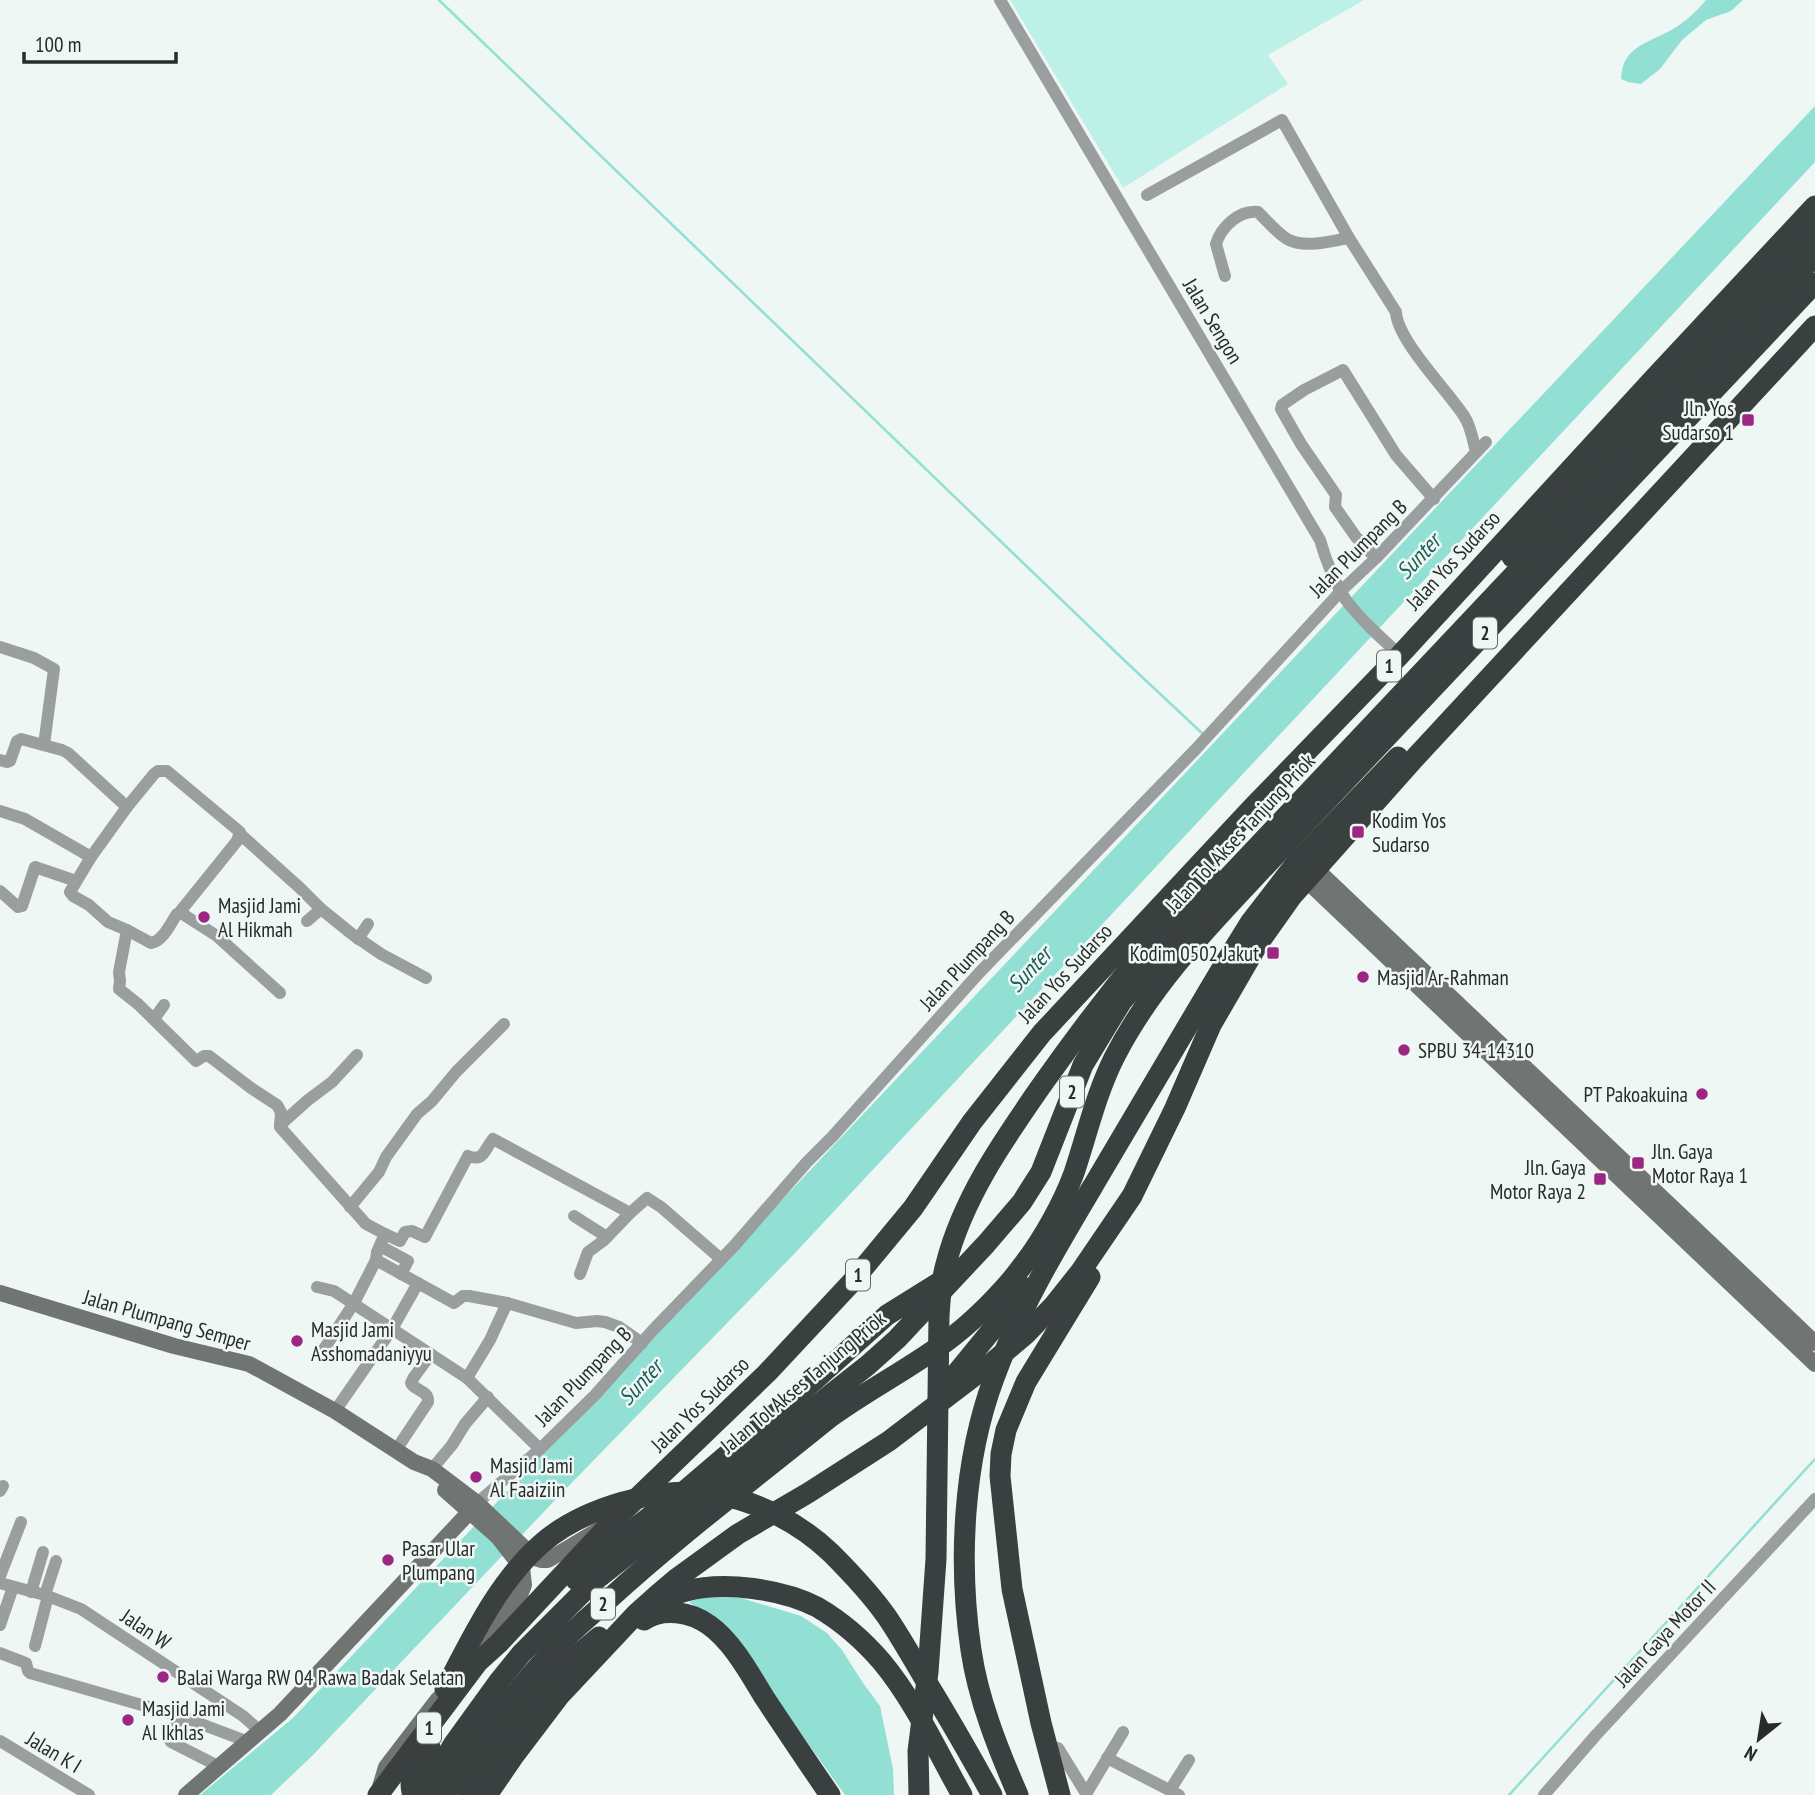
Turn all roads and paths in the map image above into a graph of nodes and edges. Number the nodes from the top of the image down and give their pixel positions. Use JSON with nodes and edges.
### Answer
{"nodes":[{"id":1,"x":1000,"y":0,"type":"edge"},
{"id":2,"x":1147,"y":195,"type":"dead end"},
{"id":3,"x":1814,"y":214,"type":"edge"},
{"id":4,"x":1349,"y":238,"type":"junction"},
{"id":5,"x":1815,"y":256,"type":"edge"},
{"id":6,"x":1225,"y":276,"type":"dead end"},
{"id":7,"x":1815,"y":283,"type":"edge"},
{"id":8,"x":1815,"y":310,"type":"edge"},
{"id":9,"x":1815,"y":326,"type":"edge"},
{"id":10,"x":1486,"y":442,"type":"dead end"},
{"id":11,"x":1476,"y":452,"type":"junction"},
{"id":12,"x":1434,"y":499,"type":"junction"},
{"id":13,"x":1376,"y":558,"type":"junction"},
{"id":14,"x":1344,"y":595,"type":"junction"},
{"id":15,"x":0,"y":647,"type":"edge"},
{"id":16,"x":1400,"y":655,"type":"junction"},
{"id":17,"x":44,"y":745,"type":"junction"},
{"id":18,"x":0,"y":761,"type":"edge"},
{"id":19,"x":127,"y":807,"type":"junction"},
{"id":20,"x":0,"y":811,"type":"edge"},
{"id":21,"x":240,"y":834,"type":"junction"},
{"id":22,"x":1275,"y":841,"type":"junction"},
{"id":23,"x":88,"y":862,"type":"junction"},
{"id":24,"x":1311,"y":874,"type":"junction"},
{"id":25,"x":76,"y":881,"type":"junction"},
{"id":26,"x":0,"y":891,"type":"edge"},
{"id":27,"x":321,"y":909,"type":"junction"},
{"id":28,"x":178,"y":914,"type":"junction"},
{"id":29,"x":307,"y":921,"type":"dead end"},
{"id":30,"x":368,"y":924,"type":"dead end"},
{"id":31,"x":127,"y":930,"type":"junction"},
{"id":32,"x":358,"y":939,"type":"junction"},
{"id":33,"x":416,"y":988,"type":"dead end"},
{"id":34,"x":280,"y":993,"type":"dead end"},
{"id":35,"x":164,"y":1005,"type":"dead end"},
{"id":36,"x":154,"y":1019,"type":"junction"},
{"id":37,"x":504,"y":1024,"type":"dead end"},
{"id":38,"x":357,"y":1055,"type":"dead end"},
{"id":39,"x":280,"y":1125,"type":"junction"},
{"id":40,"x":1624,"y":1171,"type":"junction"},
{"id":41,"x":1132,"y":1196,"type":"junction"},
{"id":42,"x":350,"y":1207,"type":"junction"},
{"id":43,"x":630,"y":1213,"type":"junction"},
{"id":44,"x":573,"y":1216,"type":"dead end"},
{"id":45,"x":1051,"y":1222,"type":"junction"},
{"id":46,"x":607,"y":1237,"type":"junction"},
{"id":47,"x":383,"y":1240,"type":"junction"},
{"id":48,"x":721,"y":1259,"type":"junction"},
{"id":49,"x":376,"y":1261,"type":"junction"},
{"id":50,"x":964,"y":1268,"type":"junction"},
{"id":51,"x":401,"y":1274,"type":"junction"},
{"id":52,"x":580,"y":1274,"type":"dead end"},
{"id":53,"x":418,"y":1283,"type":"junction"},
{"id":54,"x":317,"y":1287,"type":"dead end"},
{"id":55,"x":0,"y":1293,"type":"edge"},
{"id":56,"x":354,"y":1303,"type":"junction"},
{"id":57,"x":507,"y":1303,"type":"junction"},
{"id":58,"x":392,"y":1329,"type":"junction"},
{"id":59,"x":642,"y":1343,"type":"junction"},
{"id":60,"x":1815,"y":1343,"type":"edge"},
{"id":61,"x":322,"y":1352,"type":"dead end"},
{"id":62,"x":430,"y":1354,"type":"junction"},
{"id":63,"x":1815,"y":1364,"type":"edge"},
{"id":64,"x":467,"y":1378,"type":"junction"},
{"id":65,"x":488,"y":1397,"type":"junction"},
{"id":66,"x":335,"y":1411,"type":"junction"},
{"id":67,"x":889,"y":1441,"type":"junction"},
{"id":68,"x":540,"y":1449,"type":"junction"},
{"id":69,"x":396,"y":1450,"type":"junction"},
{"id":70,"x":428,"y":1468,"type":"junction"},
{"id":71,"x":1815,"y":1499,"type":"edge"},
{"id":72,"x":475,"y":1510,"type":"junction"},
{"id":73,"x":21,"y":1522,"type":"dead end"},
{"id":74,"x":612,"y":1522,"type":"junction"},
{"id":75,"x":43,"y":1552,"type":"dead end"},
{"id":76,"x":519,"y":1553,"type":"junction"},
{"id":77,"x":56,"y":1561,"type":"dead end"},
{"id":78,"x":0,"y":1576,"type":"edge"},
{"id":79,"x":6,"y":1585,"type":"edge"},
{"id":80,"x":31,"y":1592,"type":"junction"},
{"id":81,"x":47,"y":1596,"type":"junction"},
{"id":82,"x":536,"y":1604,"type":"junction"},
{"id":83,"x":0,"y":1625,"type":"edge"},
{"id":84,"x":35,"y":1646,"type":"dead end"},
{"id":85,"x":0,"y":1653,"type":"edge"},
{"id":86,"x":487,"y":1655,"type":"junction"},
{"id":87,"x":180,"y":1716,"type":"junction"},
{"id":88,"x":259,"y":1730,"type":"junction"},
{"id":89,"x":1123,"y":1732,"type":"dead end"},
{"id":90,"x":474,"y":1733,"type":"junction"},
{"id":91,"x":0,"y":1741,"type":"edge"},
{"id":92,"x":246,"y":1741,"type":"junction"},
{"id":93,"x":1058,"y":1748,"type":"dead end"},
{"id":94,"x":1107,"y":1758,"type":"junction"},
{"id":95,"x":1189,"y":1760,"type":"dead end"},
{"id":96,"x":220,"y":1766,"type":"junction"},
{"id":97,"x":1175,"y":1792,"type":"edge"},
{"id":98,"x":80,"y":1793,"type":"edge"},
{"id":99,"x":384,"y":1794,"type":"edge"},
{"id":100,"x":1087,"y":1794,"type":"edge"},
{"id":101,"x":186,"y":1795,"type":"edge"},
{"id":102,"x":413,"y":1795,"type":"edge"},
{"id":103,"x":424,"y":1795,"type":"edge"},
{"id":104,"x":445,"y":1795,"type":"edge"},
{"id":105,"x":468,"y":1795,"type":"edge"},
{"id":106,"x":487,"y":1795,"type":"edge"},
{"id":107,"x":496,"y":1795,"type":"edge"},
{"id":108,"x":830,"y":1795,"type":"edge"},
{"id":109,"x":919,"y":1795,"type":"edge"},
{"id":110,"x":962,"y":1795,"type":"edge"},
{"id":111,"x":992,"y":1795,"type":"edge"},
{"id":112,"x":1018,"y":1795,"type":"edge"},
{"id":113,"x":1060,"y":1795,"type":"edge"},
{"id":114,"x":1544,"y":1795,"type":"edge"}],
"edges":[{"from":1,"to":14,"type":"street","name":"Jalan Sengon"},
{"from":2,"to":4,"type":"street"},
{"from":3,"to":16,"type":"highway","name":"Jalan Yos Sudarso","number":"1"},
{"from":3,"to":109,"type":"highway"},
{"from":4,"to":6,"type":"street"},
{"from":4,"to":11,"type":"street"},
{"from":5,"to":22,"type":"highway","name":"Jalan Tol Akses Tanjung Priok","number":"2"},
{"from":7,"to":22,"type":"highway","name":"Jalan Tol Akses Tanjung Priok","number":"2"},
{"from":8,"to":112,"type":"highway"},
{"from":9,"to":24,"type":"highway"},
{"from":10,"to":11,"type":"street","name":"Jalan Plumpang B"},
{"from":11,"to":12,"type":"street","name":"Jalan Plumpang B"},
{"from":12,"to":13,"type":"street","name":"Jalan Plumpang B"},
{"from":12,"to":13,"type":"street"},
{"from":13,"to":14,"type":"street","name":"Jalan Plumpang B"},
{"from":14,"to":16,"type":"street","name":"Jalan Sengon"},
{"from":14,"to":48,"type":"street","name":"Jalan Plumpang B"},
{"from":15,"to":17,"type":"street"},
{"from":16,"to":74,"type":"highway","name":"Jalan Yos Sudarso","number":"1"},
{"from":17,"to":18,"type":"street"},
{"from":17,"to":19,"type":"street"},
{"from":19,"to":21,"type":"street"},
{"from":19,"to":23,"type":"street"},
{"from":20,"to":23,"type":"street"},
{"from":21,"to":27,"type":"street"},
{"from":21,"to":28,"type":"street"},
{"from":22,"to":45,"type":"highway","name":"Jalan Tol Akses Tanjung Priok","number":"2"},
{"from":22,"to":50,"type":"highway","name":"Jalan Tol Akses Tanjung Priok","number":"2"},
{"from":23,"to":25,"type":"street"},
{"from":24,"to":40,"type":"street"},
{"from":24,"to":41,"type":"highway"},
{"from":25,"to":26,"type":"street"},
{"from":25,"to":31,"type":"street"},
{"from":27,"to":29,"type":"street"},
{"from":27,"to":32,"type":"street"},
{"from":28,"to":31,"type":"street"},
{"from":28,"to":34,"type":"street"},
{"from":30,"to":32,"type":"street"},
{"from":31,"to":36,"type":"street"},
{"from":32,"to":33,"type":"street"},
{"from":35,"to":36,"type":"street"},
{"from":36,"to":39,"type":"street"},
{"from":37,"to":42,"type":"street"},
{"from":38,"to":39,"type":"street"},
{"from":39,"to":42,"type":"street"},
{"from":40,"to":60,"type":"street"},
{"from":40,"to":63,"type":"street"},
{"from":41,"to":67,"type":"highway"},
{"from":41,"to":113,"type":"highway"},
{"from":42,"to":47,"type":"street"},
{"from":43,"to":46,"type":"street"},
{"from":43,"to":47,"type":"street"},
{"from":43,"to":48,"type":"street"},
{"from":44,"to":46,"type":"street"},
{"from":45,"to":67,"type":"highway"},
{"from":45,"to":90,"type":"highway","name":"Jalan Tol Akses Tanjung Priok","number":"2"},
{"from":46,"to":52,"type":"street"},
{"from":47,"to":49,"type":"street"},
{"from":47,"to":51,"type":"street"},
{"from":48,"to":59,"type":"street","name":"Jalan Plumpang B"},
{"from":49,"to":51,"type":"street"},
{"from":49,"to":56,"type":"street"},
{"from":50,"to":82,"type":"highway"},
{"from":50,"to":90,"type":"highway","name":"Jalan Tol Akses Tanjung Priok","number":"2"},
{"from":51,"to":53,"type":"street"},
{"from":53,"to":57,"type":"street"},
{"from":53,"to":58,"type":"street"},
{"from":54,"to":56,"type":"street"},
{"from":55,"to":66,"type":"street","name":"Jalan Plumpang Semper"},
{"from":56,"to":58,"type":"street"},
{"from":56,"to":61,"type":"street"},
{"from":57,"to":59,"type":"street"},
{"from":57,"to":64,"type":"street"},
{"from":58,"to":62,"type":"street"},
{"from":58,"to":66,"type":"street"},
{"from":59,"to":68,"type":"street","name":"Jalan Plumpang B"},
{"from":62,"to":64,"type":"street"},
{"from":62,"to":69,"type":"street"},
{"from":64,"to":65,"type":"street"},
{"from":65,"to":68,"type":"street"},
{"from":65,"to":70,"type":"street"},
{"from":66,"to":69,"type":"street","name":"Jalan Plumpang Semper"},
{"from":67,"to":106,"type":"highway"},
{"from":68,"to":72,"type":"street","name":"Jalan Plumpang B"},
{"from":69,"to":70,"type":"street","name":"Jalan Plumpang Semper"},
{"from":70,"to":72,"type":"street","name":"Jalan Plumpang Semper"},
{"from":71,"to":114,"type":"street","name":"Jalan Gaya Motor II"},
{"from":72,"to":76,"type":"street","name":"Jalan Plumpang Semper"},
{"from":72,"to":88,"type":"street"},
{"from":73,"to":78,"type":"street"},
{"from":74,"to":76,"type":"street","name":"Jalan Plumpang Semper"},
{"from":74,"to":82,"type":"highway","name":"Jalan Yos Sudarso","number":"1"},
{"from":75,"to":80,"type":"street"},
{"from":76,"to":99,"type":"street"},
{"from":77,"to":81,"type":"street"},
{"from":79,"to":80,"type":"street","name":"Jalan W"},
{"from":79,"to":83,"type":"street"},
{"from":80,"to":81,"type":"street","name":"Jalan W"},
{"from":81,"to":84,"type":"street"},
{"from":81,"to":88,"type":"street","name":"Jalan W"},
{"from":82,"to":86,"type":"highway","name":"Jalan Yos Sudarso","number":"1"},
{"from":85,"to":87,"type":"street"},
{"from":86,"to":99,"type":"highway","name":"Jalan Yos Sudarso","number":"1"},
{"from":86,"to":102,"type":"highway"},
{"from":87,"to":92,"type":"street"},
{"from":87,"to":96,"type":"street"},
{"from":88,"to":92,"type":"street"},
{"from":89,"to":94,"type":"street"},
{"from":90,"to":103,"type":"highway","name":"Jalan Tol Akses Tanjung Priok","number":"2"},
{"from":90,"to":104,"type":"highway","name":"Jalan Tol Akses Tanjung Priok","number":"2"},
{"from":91,"to":98,"type":"street","name":"Jalan K I"},
{"from":92,"to":96,"type":"street"},
{"from":93,"to":100,"type":"street"},
{"from":94,"to":97,"type":"street"},
{"from":94,"to":100,"type":"street"},
{"from":95,"to":97,"type":"street"},
{"from":96,"to":101,"type":"street"},
{"from":99,"to":111,"type":"highway"},
{"from":105,"to":110,"type":"highway"},
{"from":107,"to":108,"type":"highway"}]}
